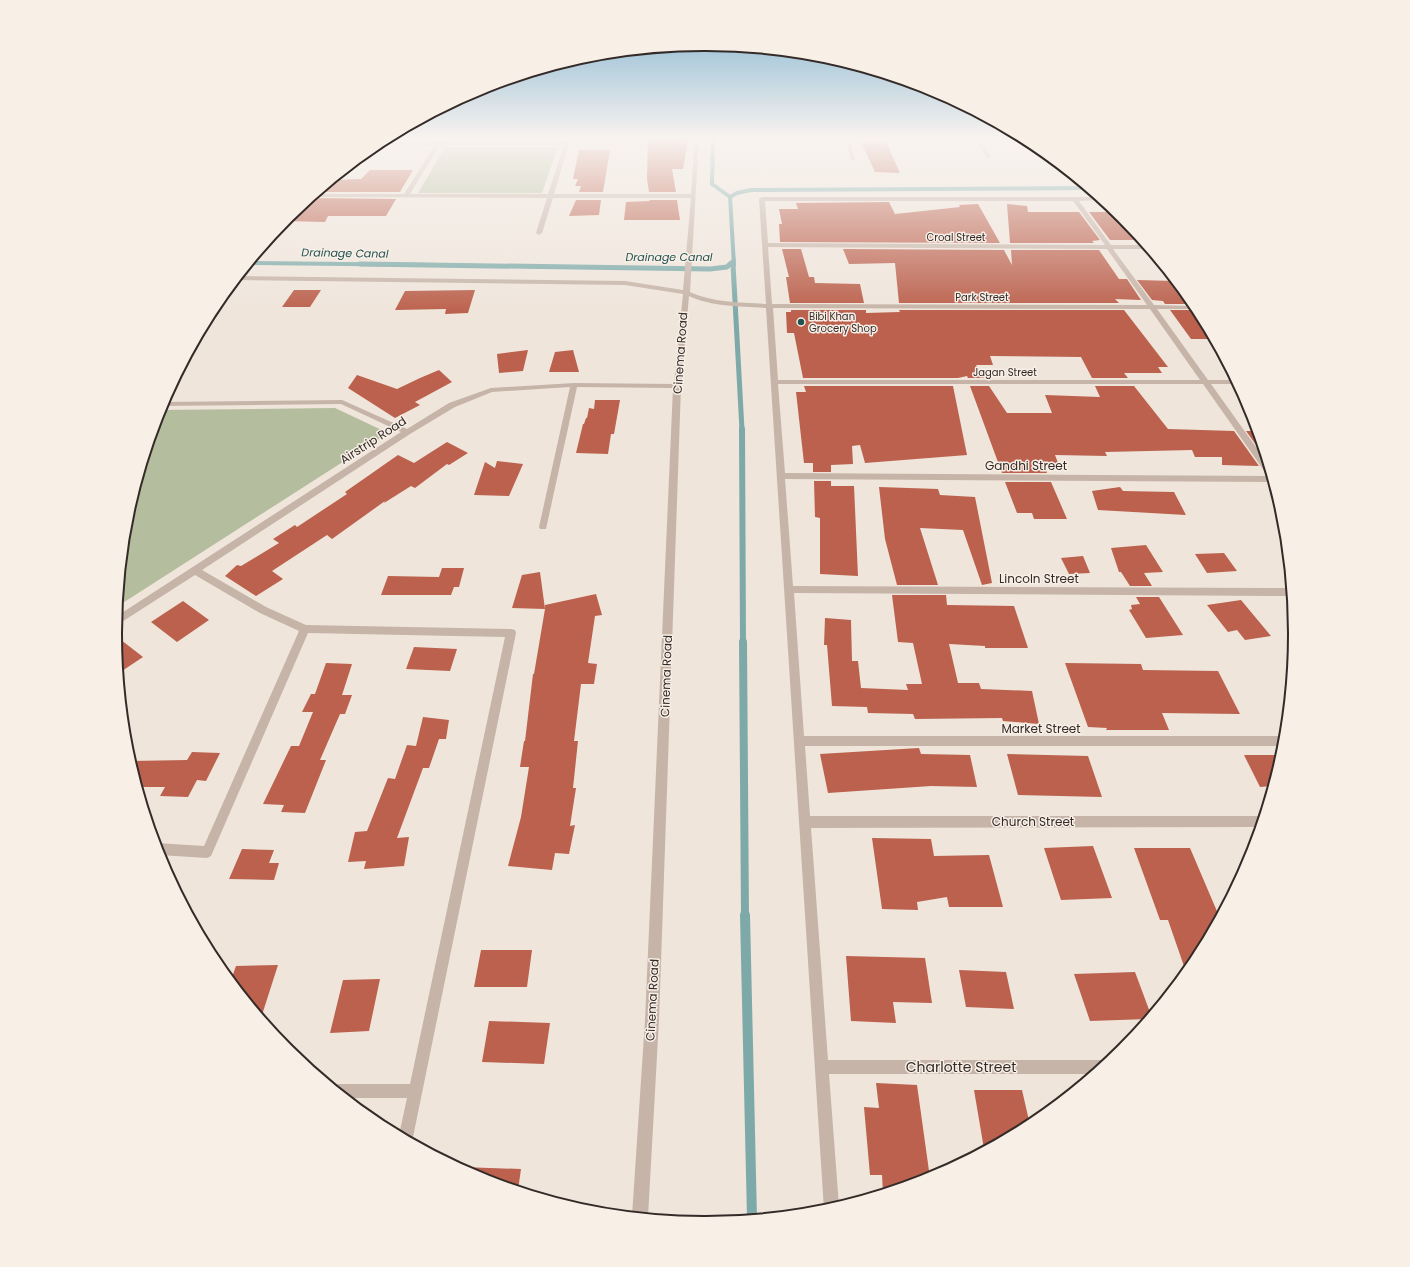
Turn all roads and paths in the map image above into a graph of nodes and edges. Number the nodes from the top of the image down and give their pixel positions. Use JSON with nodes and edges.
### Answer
{"nodes":[{"id":1,"x":551,"y":196,"type":"edge"},
{"id":2,"x":692,"y":196,"type":"edge"},
{"id":3,"x":1076,"y":199,"type":"junction"},
{"id":4,"x":1092,"y":199,"type":"edge"},
{"id":5,"x":539,"y":234,"type":"dead end"},
{"id":6,"x":765,"y":245,"type":"junction"},
{"id":7,"x":1109,"y":247,"type":"junction"},
{"id":8,"x":1141,"y":247,"type":"edge"},
{"id":9,"x":244,"y":278,"type":"edge"},
{"id":10,"x":685,"y":292,"type":"junction"},
{"id":11,"x":769,"y":306,"type":"junction"},
{"id":12,"x":1153,"y":307,"type":"junction"},
{"id":13,"x":1187,"y":307,"type":"edge"},
{"id":14,"x":774,"y":382,"type":"junction"},
{"id":15,"x":1206,"y":382,"type":"junction"},
{"id":16,"x":1230,"y":382,"type":"edge"},
{"id":17,"x":574,"y":385,"type":"junction"},
{"id":18,"x":677,"y":386,"type":"junction"},
{"id":19,"x":170,"y":404,"type":"edge"},
{"id":20,"x":408,"y":432,"type":"junction"},
{"id":21,"x":1261,"y":461,"type":"edge"},
{"id":22,"x":780,"y":476,"type":"junction"},
{"id":23,"x":1267,"y":479,"type":"edge"},
{"id":24,"x":543,"y":527,"type":"dead end"},
{"id":25,"x":195,"y":570,"type":"junction"},
{"id":26,"x":788,"y":589,"type":"junction"},
{"id":27,"x":1286,"y":592,"type":"edge"},
{"id":28,"x":123,"y":617,"type":"edge"},
{"id":29,"x":305,"y":629,"type":"junction"},
{"id":30,"x":799,"y":741,"type":"junction"},
{"id":31,"x":1277,"y":741,"type":"edge"},
{"id":32,"x":1257,"y":821,"type":"edge"},
{"id":33,"x":804,"y":822,"type":"junction"},
{"id":34,"x":164,"y":849,"type":"edge"},
{"id":35,"x":821,"y":1067,"type":"junction"},
{"id":36,"x":1093,"y":1067,"type":"edge"},
{"id":37,"x":344,"y":1091,"type":"edge"},
{"id":38,"x":416,"y":1091,"type":"junction"},
{"id":39,"x":407,"y":1134,"type":"edge"},
{"id":40,"x":831,"y":1202,"type":"edge"},
{"id":41,"x":640,"y":1212,"type":"edge"}],
"edges":[{"from":1,"to":5,"type":"street"},
{"from":2,"to":10,"type":"street","name":"Cinema Road"},
{"from":3,"to":4,"type":"street"},
{"from":3,"to":6,"type":"street"},
{"from":3,"to":7,"type":"street"},
{"from":6,"to":7,"type":"street","name":"Croal Street"},
{"from":6,"to":11,"type":"street"},
{"from":7,"to":8,"type":"street","name":"Croal Street"},
{"from":7,"to":12,"type":"street"},
{"from":9,"to":10,"type":"street","name":"Park Street"},
{"from":10,"to":11,"type":"street","name":"Park Street"},
{"from":10,"to":18,"type":"street","name":"Cinema Road"},
{"from":11,"to":12,"type":"street","name":"Park Street"},
{"from":11,"to":14,"type":"street"},
{"from":12,"to":13,"type":"street","name":"Park Street"},
{"from":12,"to":15,"type":"street"},
{"from":14,"to":15,"type":"street","name":"Jagan Street"},
{"from":14,"to":22,"type":"street"},
{"from":15,"to":16,"type":"street","name":"Jagan Street"},
{"from":15,"to":21,"type":"street"},
{"from":17,"to":18,"type":"street","name":"Airstrip Road"},
{"from":17,"to":20,"type":"street","name":"Airstrip Road"},
{"from":17,"to":24,"type":"street"},
{"from":18,"to":41,"type":"street","name":"Cinema Road"},
{"from":19,"to":20,"type":"street"},
{"from":20,"to":25,"type":"street","name":"Airstrip Road"},
{"from":22,"to":23,"type":"street","name":"Gandhi Street"},
{"from":22,"to":26,"type":"street"},
{"from":25,"to":28,"type":"street","name":"Airstrip Road"},
{"from":25,"to":29,"type":"street"},
{"from":26,"to":27,"type":"street","name":"Lincoln Street"},
{"from":26,"to":30,"type":"street"},
{"from":29,"to":34,"type":"street"},
{"from":29,"to":38,"type":"street"},
{"from":30,"to":31,"type":"street","name":"Market Street"},
{"from":30,"to":33,"type":"street"},
{"from":32,"to":33,"type":"street","name":"Church Street"},
{"from":33,"to":35,"type":"street"},
{"from":35,"to":36,"type":"street","name":"Charlotte Street"},
{"from":35,"to":40,"type":"street"},
{"from":37,"to":38,"type":"street"},
{"from":38,"to":39,"type":"street"}]}
